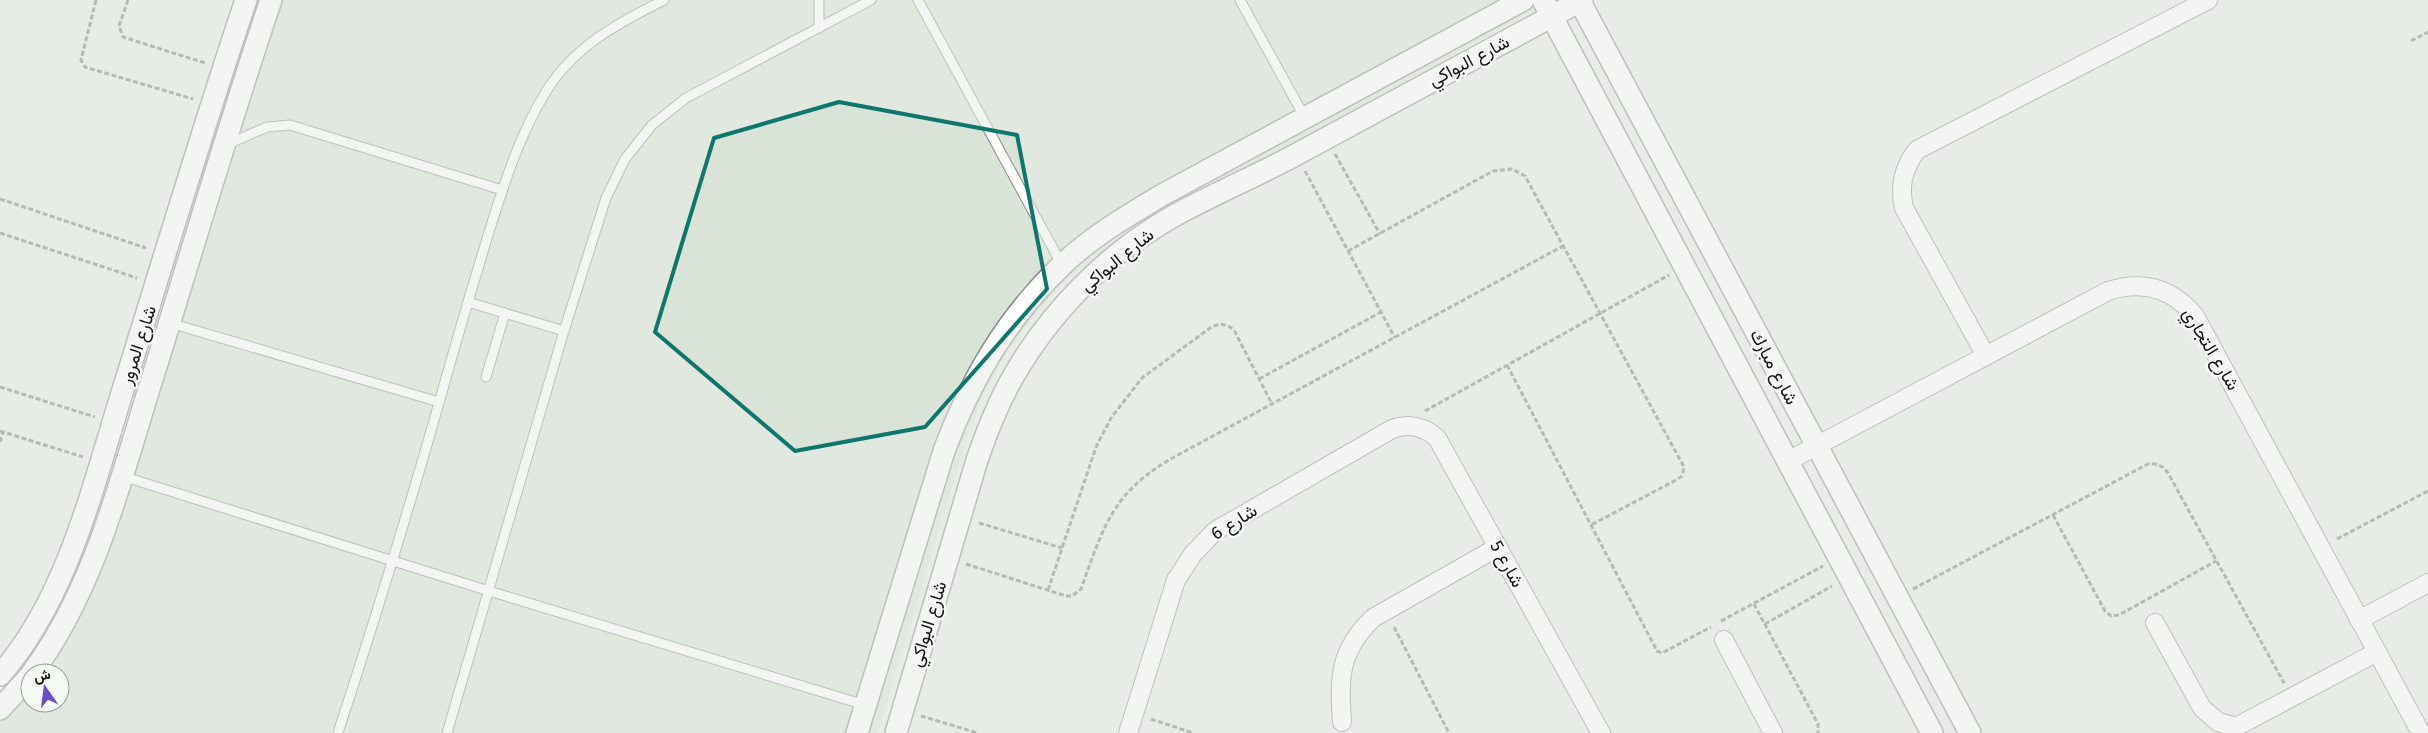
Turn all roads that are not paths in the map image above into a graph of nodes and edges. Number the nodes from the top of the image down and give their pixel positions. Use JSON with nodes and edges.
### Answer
{"nodes":[{"id":1,"x":246,"y":0,"type":"edge"},
{"id":2,"x":271,"y":0,"type":"edge"},
{"id":3,"x":664,"y":0,"type":"edge"},
{"id":4,"x":819,"y":0,"type":"edge"},
{"id":5,"x":871,"y":0,"type":"edge"},
{"id":6,"x":918,"y":0,"type":"edge"},
{"id":7,"x":1240,"y":0,"type":"edge"},
{"id":8,"x":1523,"y":0,"type":"edge"},
{"id":9,"x":1580,"y":0,"type":"edge"},
{"id":10,"x":2208,"y":0,"type":"edge"},
{"id":11,"x":1547,"y":8,"type":"edge"},
{"id":12,"x":819,"y":28,"type":"junction"},
{"id":13,"x":213,"y":105,"type":"junction"},
{"id":14,"x":236,"y":111,"type":"junction"},
{"id":15,"x":1304,"y":116,"type":"junction"},
{"id":16,"x":225,"y":145,"type":"junction"},
{"id":17,"x":502,"y":190,"type":"junction"},
{"id":18,"x":1062,"y":265,"type":"junction"},
{"id":19,"x":468,"y":302,"type":"junction"},
{"id":20,"x":504,"y":314,"type":"junction"},
{"id":21,"x":170,"y":323,"type":"junction"},
{"id":22,"x":564,"y":331,"type":"junction"},
{"id":23,"x":1986,"y":356,"type":"junction"},
{"id":24,"x":486,"y":377,"type":"dead end"},
{"id":25,"x":440,"y":402,"type":"junction"},
{"id":26,"x":1392,"y":429,"type":"joint"},
{"id":27,"x":1816,"y":445,"type":"junction"},
{"id":28,"x":1788,"y":460,"type":"junction"},
{"id":29,"x":99,"y":466,"type":"junction"},
{"id":30,"x":122,"y":476,"type":"junction"},
{"id":31,"x":1498,"y":547,"type":"junction"},
{"id":32,"x":394,"y":561,"type":"junction"},
{"id":33,"x":2428,"y":583,"type":"edge"},
{"id":34,"x":489,"y":591,"type":"junction"},
{"id":35,"x":2360,"y":620,"type":"junction"},
{"id":36,"x":2155,"y":624,"type":"dead end"},
{"id":37,"x":1724,"y":640,"type":"dead end"},
{"id":38,"x":2377,"y":652,"type":"junction"},
{"id":39,"x":39,"y":663,"type":"edge"},
{"id":40,"x":0,"y":675,"type":"edge"},
{"id":41,"x":20,"y":686,"type":"edge"},
{"id":42,"x":865,"y":706,"type":"junction"},
{"id":43,"x":0,"y":709,"type":"edge"},
{"id":44,"x":1342,"y":722,"type":"dead end"},
{"id":45,"x":338,"y":733,"type":"edge"},
{"id":46,"x":447,"y":733,"type":"edge"},
{"id":47,"x":857,"y":733,"type":"edge"},
{"id":48,"x":896,"y":733,"type":"edge"},
{"id":49,"x":1128,"y":733,"type":"edge"},
{"id":50,"x":1601,"y":733,"type":"edge"},
{"id":51,"x":1773,"y":733,"type":"edge"},
{"id":52,"x":1932,"y":733,"type":"edge"},
{"id":53,"x":1970,"y":733,"type":"edge"},
{"id":54,"x":2420,"y":733,"type":"edge"}],
"edges":[{"from":1,"to":13,"type":"street","name":"شارع المرور"},
{"from":2,"to":14,"type":"street","name":"شارع المرور"},
{"from":3,"to":17,"type":"lane"},
{"from":4,"to":12,"type":"lane"},
{"from":5,"to":12,"type":"lane"},
{"from":6,"to":18,"type":"lane"},
{"from":7,"to":15,"type":"lane"},
{"from":8,"to":15,"type":"street","name":"شارع البواكي"},
{"from":9,"to":11,"type":"street","name":"شارع البواكي"},
{"from":9,"to":27,"type":"street","name":"شارع مبارك"},
{"from":10,"to":23,"type":"street"},
{"from":11,"to":28,"type":"street","name":"شارع مبارك"},
{"from":11,"to":48,"type":"street","name":"شارع البواكي"},
{"from":12,"to":22,"type":"lane"},
{"from":13,"to":14,"type":"street"},
{"from":13,"to":29,"type":"street","name":"شارع المرور"},
{"from":14,"to":16,"type":"street","name":"شارع المرور"},
{"from":15,"to":18,"type":"street","name":"شارع البواكي"},
{"from":16,"to":17,"type":"lane"},
{"from":16,"to":21,"type":"street","name":"شارع المرور"},
{"from":17,"to":19,"type":"lane"},
{"from":18,"to":42,"type":"street","name":"شارع البواكي"},
{"from":19,"to":20,"type":"lane"},
{"from":19,"to":25,"type":"lane"},
{"from":20,"to":22,"type":"lane"},
{"from":20,"to":24,"type":"lane"},
{"from":21,"to":25,"type":"lane"},
{"from":21,"to":30,"type":"street","name":"شارع المرور"},
{"from":22,"to":34,"type":"lane"},
{"from":23,"to":27,"type":"street","name":"شارع التجاري"},
{"from":23,"to":35,"type":"street","name":"شارع التجاري"},
{"from":25,"to":32,"type":"lane"},
{"from":26,"to":31,"type":"street","name":"شارع 5"},
{"from":26,"to":49,"type":"street","name":"شارع 6"},
{"from":27,"to":28,"type":"street","name":"شارع التجاري"},
{"from":27,"to":53,"type":"street","name":"شارع مبارك"},
{"from":28,"to":52,"type":"street","name":"شارع مبارك"},
{"from":29,"to":30,"type":"street"},
{"from":29,"to":40,"type":"street","name":"شارع المرور"},
{"from":30,"to":32,"type":"lane"},
{"from":30,"to":39,"type":"street","name":"شارع المرور"},
{"from":31,"to":44,"type":"street"},
{"from":31,"to":50,"type":"street","name":"شارع 5"},
{"from":32,"to":34,"type":"lane"},
{"from":32,"to":45,"type":"lane"},
{"from":33,"to":35,"type":"street"},
{"from":34,"to":42,"type":"lane"},
{"from":34,"to":46,"type":"lane"},
{"from":35,"to":38,"type":"street","name":"شارع التجاري"},
{"from":36,"to":38,"type":"street"},
{"from":37,"to":51,"type":"street"},
{"from":38,"to":54,"type":"street","name":"شارع التجاري"},
{"from":41,"to":43,"type":"street","name":"شارع المرور"},
{"from":42,"to":47,"type":"street","name":"شارع البواكي"}]}
